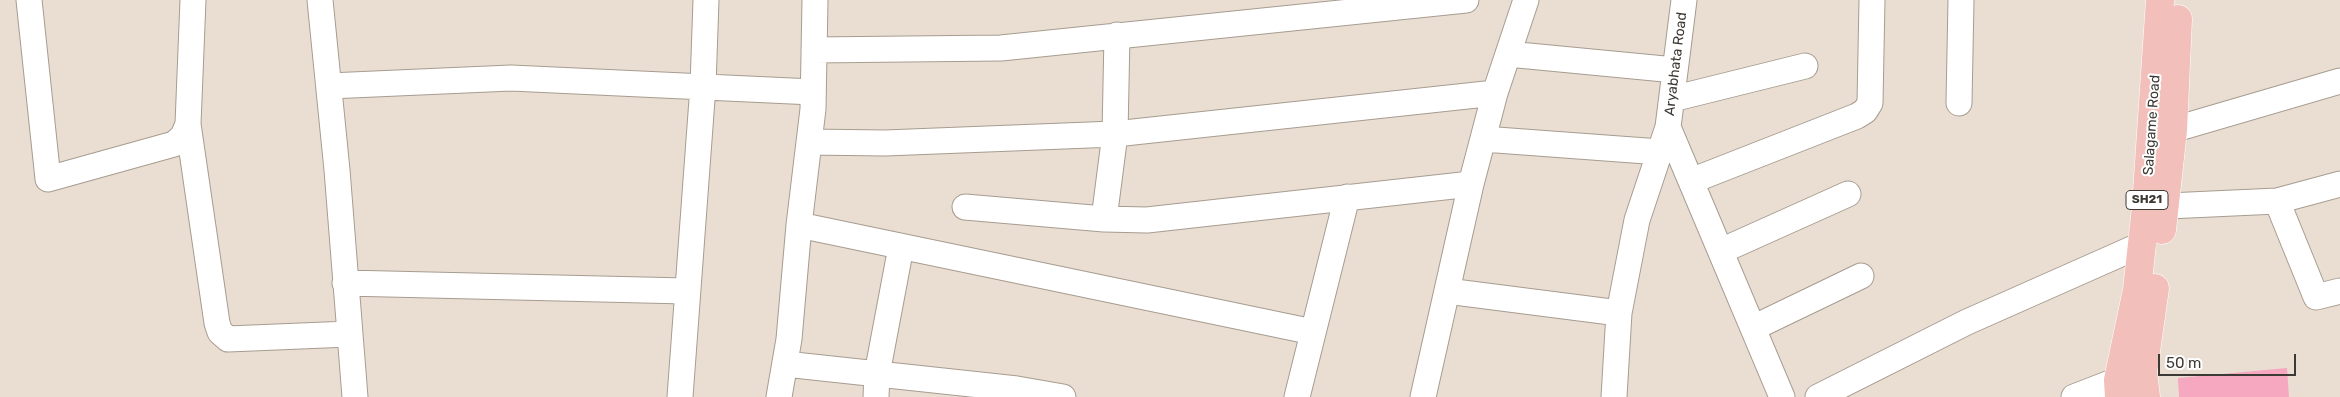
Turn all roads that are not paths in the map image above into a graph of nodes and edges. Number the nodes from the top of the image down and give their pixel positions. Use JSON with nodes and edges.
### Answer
{"nodes":[{"id":1,"x":29,"y":0,"type":"edge"},
{"id":2,"x":193,"y":0,"type":"edge"},
{"id":3,"x":320,"y":0,"type":"edge"},
{"id":4,"x":706,"y":0,"type":"edge"},
{"id":5,"x":815,"y":0,"type":"edge"},
{"id":6,"x":1466,"y":0,"type":"edge"},
{"id":7,"x":1526,"y":0,"type":"edge"},
{"id":8,"x":1684,"y":0,"type":"edge"},
{"id":9,"x":1872,"y":0,"type":"edge"},
{"id":10,"x":1961,"y":0,"type":"edge"},
{"id":11,"x":2160,"y":0,"type":"edge"},
{"id":12,"x":2178,"y":0,"type":"edge"},
{"id":13,"x":1117,"y":35,"type":"junction"},
{"id":14,"x":814,"y":50,"type":"junction"},
{"id":15,"x":1508,"y":54,"type":"junction"},
{"id":16,"x":1805,"y":66,"type":"dead end"},
{"id":17,"x":1676,"y":70,"type":"junction"},
{"id":18,"x":2340,"y":81,"type":"edge"},
{"id":19,"x":330,"y":86,"type":"junction"},
{"id":20,"x":702,"y":86,"type":"junction"},
{"id":21,"x":814,"y":92,"type":"junction"},
{"id":22,"x":1495,"y":93,"type":"junction"},
{"id":23,"x":1672,"y":99,"type":"junction"},
{"id":24,"x":1959,"y":103,"type":"dead end"},
{"id":25,"x":188,"y":124,"type":"junction"},
{"id":26,"x":1668,"y":127,"type":"junction"},
{"id":27,"x":2163,"y":133,"type":"junction"},
{"id":28,"x":1116,"y":134,"type":"junction"},
{"id":29,"x":1483,"y":139,"type":"junction"},
{"id":30,"x":809,"y":142,"type":"junction"},
{"id":31,"x":1660,"y":152,"type":"junction"},
{"id":32,"x":1691,"y":180,"type":"junction"},
{"id":33,"x":1471,"y":184,"type":"junction"},
{"id":34,"x":2340,"y":184,"type":"edge"},
{"id":35,"x":1848,"y":194,"type":"dead end"},
{"id":36,"x":1347,"y":197,"type":"junction"},
{"id":37,"x":2277,"y":201,"type":"junction"},
{"id":38,"x":965,"y":207,"type":"dead end"},
{"id":39,"x":2156,"y":207,"type":"junction"},
{"id":40,"x":1104,"y":219,"type":"junction"},
{"id":41,"x":799,"y":225,"type":"junction"},
{"id":42,"x":2143,"y":244,"type":"junction"},
{"id":43,"x":902,"y":247,"type":"junction"},
{"id":44,"x":1721,"y":252,"type":"junction"},
{"id":45,"x":1861,"y":276,"type":"dead end"},
{"id":46,"x":345,"y":283,"type":"junction"},
{"id":47,"x":686,"y":291,"type":"junction"},
{"id":48,"x":1447,"y":291,"type":"junction"},
{"id":49,"x":2340,"y":291,"type":"edge"},
{"id":50,"x":1619,"y":313,"type":"junction"},
{"id":51,"x":1753,"y":328,"type":"junction"},
{"id":52,"x":1313,"y":332,"type":"junction"},
{"id":53,"x":349,"y":334,"type":"junction"},
{"id":54,"x":785,"y":364,"type":"junction"},
{"id":55,"x":876,"y":386,"type":"edge"},
{"id":56,"x":2119,"y":389,"type":"edge"},
{"id":57,"x":355,"y":397,"type":"edge"},
{"id":58,"x":680,"y":397,"type":"edge"},
{"id":59,"x":779,"y":397,"type":"edge"},
{"id":60,"x":1063,"y":397,"type":"edge"},
{"id":61,"x":1298,"y":397,"type":"edge"},
{"id":62,"x":1422,"y":397,"type":"edge"},
{"id":63,"x":1614,"y":397,"type":"edge"},
{"id":64,"x":1782,"y":397,"type":"edge"},
{"id":65,"x":1818,"y":397,"type":"edge"},
{"id":66,"x":2074,"y":397,"type":"edge"},
{"id":67,"x":2146,"y":397,"type":"edge"}],
"edges":[{"from":1,"to":25,"type":"street"},
{"from":2,"to":25,"type":"street"},
{"from":3,"to":19,"type":"street"},
{"from":4,"to":20,"type":"street"},
{"from":5,"to":14,"type":"street"},
{"from":6,"to":13,"type":"street"},
{"from":7,"to":15,"type":"street"},
{"from":8,"to":17,"type":"street","name":"Aryabhata Road"},
{"from":9,"to":32,"type":"street"},
{"from":10,"to":24,"type":"street"},
{"from":11,"to":27,"type":"main road","name":"Salagame Road"},
{"from":12,"to":27,"type":"main road"},
{"from":13,"to":14,"type":"street"},
{"from":13,"to":28,"type":"street"},
{"from":14,"to":21,"type":"street"},
{"from":15,"to":17,"type":"street"},
{"from":15,"to":22,"type":"street"},
{"from":16,"to":23,"type":"street"},
{"from":17,"to":23,"type":"street","name":"Aryabhata Road"},
{"from":18,"to":27,"type":"street"},
{"from":19,"to":20,"type":"street"},
{"from":19,"to":46,"type":"street"},
{"from":20,"to":21,"type":"street"},
{"from":20,"to":47,"type":"street"},
{"from":21,"to":30,"type":"street"},
{"from":22,"to":28,"type":"street"},
{"from":22,"to":29,"type":"street"},
{"from":23,"to":26,"type":"street","name":"Aryabhata Road"},
{"from":25,"to":53,"type":"street"},
{"from":26,"to":31,"type":"street","name":"Aryabhata Road"},
{"from":26,"to":32,"type":"street"},
{"from":27,"to":39,"type":"main road"},
{"from":28,"to":30,"type":"street"},
{"from":28,"to":40,"type":"street"},
{"from":29,"to":31,"type":"street"},
{"from":29,"to":33,"type":"street"},
{"from":30,"to":41,"type":"street"},
{"from":31,"to":50,"type":"street","name":"Aryabhata Road"},
{"from":32,"to":44,"type":"street"},
{"from":33,"to":36,"type":"street"},
{"from":33,"to":48,"type":"street"},
{"from":34,"to":37,"type":"street"},
{"from":35,"to":44,"type":"street"},
{"from":36,"to":40,"type":"street"},
{"from":36,"to":52,"type":"street"},
{"from":37,"to":39,"type":"street"},
{"from":37,"to":49,"type":"street"},
{"from":38,"to":40,"type":"street"},
{"from":39,"to":42,"type":"main road","number":"SH21"},
{"from":39,"to":67,"type":"main road"},
{"from":41,"to":43,"type":"street"},
{"from":41,"to":54,"type":"street"},
{"from":42,"to":56,"type":"main road","number":"SH21"},
{"from":42,"to":65,"type":"street"},
{"from":43,"to":52,"type":"street"},
{"from":43,"to":55,"type":"street"},
{"from":44,"to":51,"type":"street"},
{"from":45,"to":51,"type":"street"},
{"from":46,"to":47,"type":"street"},
{"from":46,"to":53,"type":"street"},
{"from":47,"to":58,"type":"street"},
{"from":48,"to":50,"type":"street"},
{"from":48,"to":62,"type":"street"},
{"from":50,"to":63,"type":"street","name":"Aryabhata Road"},
{"from":51,"to":64,"type":"street"},
{"from":52,"to":61,"type":"street"},
{"from":53,"to":57,"type":"street"},
{"from":54,"to":55,"type":"street"},
{"from":54,"to":59,"type":"street"},
{"from":55,"to":60,"type":"street"},
{"from":56,"to":66,"type":"street"}]}
